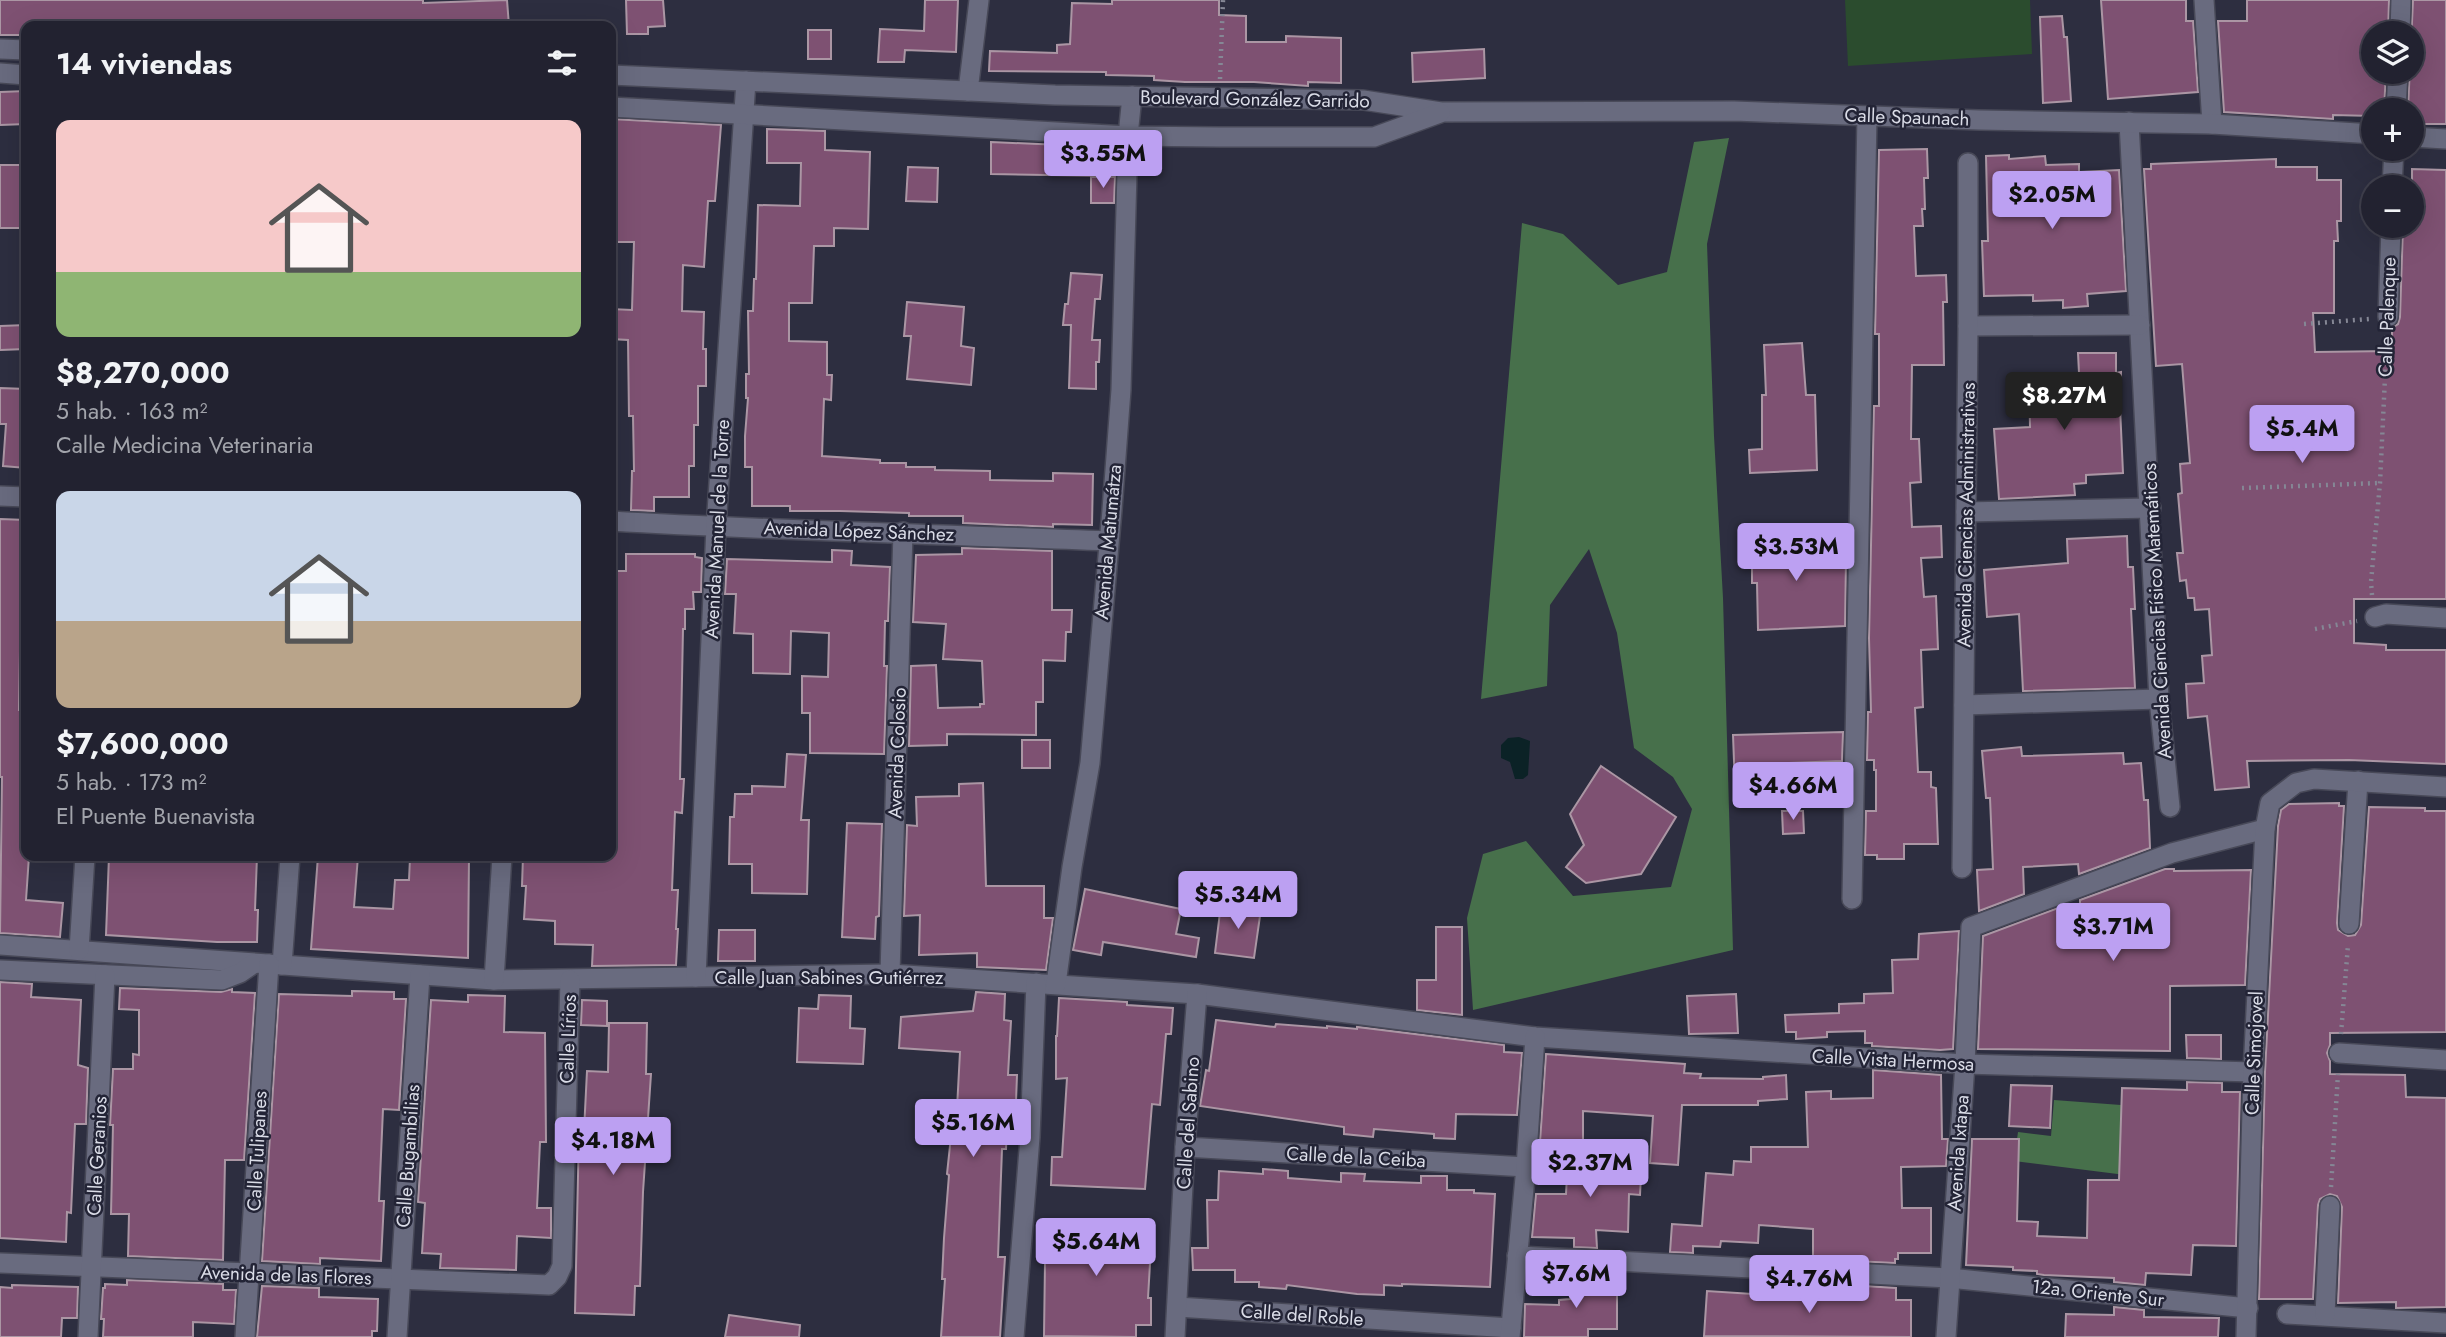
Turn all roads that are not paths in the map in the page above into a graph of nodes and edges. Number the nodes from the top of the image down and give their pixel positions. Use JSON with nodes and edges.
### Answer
{"nodes":[{"id":1,"x":979,"y":0,"type":"edge"},
{"id":2,"x":2204,"y":0,"type":"edge"},
{"id":3,"x":2402,"y":0,"type":"edge"},
{"id":4,"x":2401,"y":21,"type":"edge"},
{"id":5,"x":0,"y":49,"type":"edge"},
{"id":6,"x":21,"y":50,"type":"edge"},
{"id":7,"x":0,"y":73,"type":"edge"},
{"id":8,"x":21,"y":75,"type":"edge"},
{"id":9,"x":616,"y":75,"type":"edge"},
{"id":10,"x":746,"y":81,"type":"junction"},
{"id":11,"x":968,"y":91,"type":"junction"},
{"id":12,"x":1132,"y":96,"type":"junction"},
{"id":13,"x":616,"y":107,"type":"edge"},
{"id":14,"x":1441,"y":112,"type":"junction"},
{"id":15,"x":744,"y":114,"type":"junction"},
{"id":16,"x":1867,"y":116,"type":"junction"},
{"id":17,"x":2129,"y":122,"type":"junction"},
{"id":18,"x":2211,"y":124,"type":"junction"},
{"id":19,"x":2361,"y":133,"type":"edge"},
{"id":20,"x":1128,"y":136,"type":"junction"},
{"id":21,"x":2424,"y":138,"type":"edge"},
{"id":22,"x":2446,"y":139,"type":"edge"},
{"id":23,"x":1968,"y":163,"type":"dead end"},
{"id":24,"x":2391,"y":238,"type":"edge"},
{"id":25,"x":2388,"y":317,"type":"road end"},
{"id":26,"x":2140,"y":325,"type":"junction"},
{"id":27,"x":1968,"y":326,"type":"junction"},
{"id":28,"x":0,"y":496,"type":"edge"},
{"id":29,"x":21,"y":497,"type":"edge"},
{"id":30,"x":2151,"y":508,"type":"junction"},
{"id":31,"x":1966,"y":512,"type":"junction"},
{"id":32,"x":616,"y":521,"type":"edge"},
{"id":33,"x":716,"y":527,"type":"junction"},
{"id":34,"x":903,"y":532,"type":"junction"},
{"id":35,"x":1107,"y":541,"type":"junction"},
{"id":36,"x":2375,"y":618,"type":"road end"},
{"id":37,"x":2446,"y":618,"type":"edge"},
{"id":38,"x":2159,"y":699,"type":"junction"},
{"id":39,"x":1964,"y":705,"type":"junction"},
{"id":40,"x":2358,"y":781,"type":"junction"},
{"id":41,"x":2446,"y":787,"type":"edge"},
{"id":42,"x":2170,"y":807,"type":"dead end"},
{"id":43,"x":2266,"y":829,"type":"junction"},
{"id":44,"x":85,"y":861,"type":"edge"},
{"id":45,"x":289,"y":861,"type":"edge"},
{"id":46,"x":502,"y":861,"type":"edge"},
{"id":47,"x":1962,"y":868,"type":"dead end"},
{"id":48,"x":1852,"y":899,"type":"dead end"},
{"id":49,"x":2349,"y":924,"type":"dead end"},
{"id":50,"x":0,"y":945,"type":"edge"},
{"id":51,"x":79,"y":950,"type":"junction"},
{"id":52,"x":268,"y":965,"type":"junction"},
{"id":53,"x":0,"y":970,"type":"edge"},
{"id":54,"x":890,"y":974,"type":"junction"},
{"id":55,"x":106,"y":975,"type":"junction"},
{"id":56,"x":420,"y":975,"type":"junction"},
{"id":57,"x":696,"y":977,"type":"junction"},
{"id":58,"x":494,"y":980,"type":"junction"},
{"id":59,"x":570,"y":980,"type":"junction"},
{"id":60,"x":1046,"y":984,"type":"junction"},
{"id":61,"x":1197,"y":994,"type":"junction"},
{"id":62,"x":1487,"y":1031,"type":"joint"},
{"id":63,"x":1535,"y":1037,"type":"junction"},
{"id":64,"x":2339,"y":1053,"type":"dead end"},
{"id":65,"x":2446,"y":1060,"type":"edge"},
{"id":66,"x":1965,"y":1065,"type":"junction"},
{"id":67,"x":2252,"y":1072,"type":"junction"},
{"id":68,"x":1185,"y":1147,"type":"junction"},
{"id":69,"x":1526,"y":1167,"type":"junction"},
{"id":70,"x":2330,"y":1206,"type":"dead end"},
{"id":71,"x":1517,"y":1256,"type":"junction"},
{"id":72,"x":0,"y":1263,"type":"edge"},
{"id":73,"x":562,"y":1266,"type":"joint"},
{"id":74,"x":91,"y":1268,"type":"junction"},
{"id":75,"x":250,"y":1275,"type":"junction"},
{"id":76,"x":400,"y":1278,"type":"junction"},
{"id":77,"x":1949,"y":1278,"type":"junction"},
{"id":78,"x":1177,"y":1307,"type":"junction"},
{"id":79,"x":2248,"y":1308,"type":"junction"},
{"id":80,"x":2287,"y":1314,"type":"dead end"},
{"id":81,"x":2325,"y":1315,"type":"junction"},
{"id":82,"x":2446,"y":1323,"type":"edge"},
{"id":83,"x":1510,"y":1332,"type":"edge"},
{"id":84,"x":88,"y":1337,"type":"edge"},
{"id":85,"x":245,"y":1337,"type":"edge"},
{"id":86,"x":397,"y":1337,"type":"edge"},
{"id":87,"x":1014,"y":1337,"type":"edge"},
{"id":88,"x":1175,"y":1337,"type":"edge"},
{"id":89,"x":1946,"y":1337,"type":"edge"},
{"id":90,"x":2246,"y":1337,"type":"edge"}],
"edges":[{"from":1,"to":11,"type":"street"},
{"from":2,"to":18,"type":"street"},
{"from":3,"to":4,"type":"street"},
{"from":5,"to":6,"type":"street"},
{"from":7,"to":8,"type":"street"},
{"from":9,"to":10,"type":"street","name":"Boulevard González Garrido"},
{"from":10,"to":11,"type":"street","name":"Boulevard González Garrido"},
{"from":10,"to":15,"type":"street","name":"Avenida Manuel de la Torre"},
{"from":11,"to":12,"type":"street","name":"Boulevard González Garrido"},
{"from":12,"to":14,"type":"street","name":"Boulevard González Garrido"},
{"from":12,"to":20,"type":"street","name":"Avenida Matumátza"},
{"from":13,"to":15,"type":"street","name":"Boulevard González Garrido"},
{"from":14,"to":16,"type":"street","name":"Calle Spaunach"},
{"from":14,"to":20,"type":"street","name":"Boulevard González Garrido"},
{"from":15,"to":20,"type":"street","name":"Boulevard González Garrido"},
{"from":15,"to":33,"type":"street","name":"Avenida Manuel de la Torre"},
{"from":16,"to":17,"type":"street","name":"Calle Spaunach"},
{"from":16,"to":48,"type":"street"},
{"from":17,"to":18,"type":"street","name":"Calle Spaunach"},
{"from":17,"to":26,"type":"street","name":"Avenida Ciencias Físico Matemáticos"},
{"from":18,"to":19,"type":"street","name":"Calle Spaunach"},
{"from":20,"to":35,"type":"street","name":"Avenida Matumátza"},
{"from":21,"to":22,"type":"street"},
{"from":23,"to":27,"type":"street","name":"Avenida Ciencias Administrativas"},
{"from":24,"to":25,"type":"street","name":"Calle Palenque"},
{"from":26,"to":27,"type":"street"},
{"from":26,"to":30,"type":"street","name":"Avenida Ciencias Físico Matemáticos"},
{"from":27,"to":31,"type":"street","name":"Avenida Ciencias Administrativas"},
{"from":28,"to":29,"type":"street"},
{"from":30,"to":31,"type":"street"},
{"from":30,"to":38,"type":"street","name":"Avenida Ciencias Físico Matemáticos"},
{"from":31,"to":39,"type":"street","name":"Avenida Ciencias Administrativas"},
{"from":32,"to":33,"type":"street","name":"Avenida López Sánchez"},
{"from":33,"to":34,"type":"street","name":"Avenida López Sánchez"},
{"from":33,"to":57,"type":"street","name":"Avenida Manuel de la Torre"},
{"from":34,"to":35,"type":"street","name":"Avenida López Sánchez"},
{"from":34,"to":54,"type":"street","name":"Avenida Colosio"},
{"from":35,"to":60,"type":"street","name":"Avenida Matumátza"},
{"from":36,"to":37,"type":"street"},
{"from":38,"to":39,"type":"street"},
{"from":38,"to":42,"type":"street","name":"Avenida Ciencias Físico Matemáticos"},
{"from":39,"to":47,"type":"street","name":"Avenida Ciencias Administrativas"},
{"from":40,"to":41,"type":"street"},
{"from":40,"to":43,"type":"street","name":"Calle Simojovel"},
{"from":40,"to":49,"type":"street"},
{"from":43,"to":66,"type":"street","name":"Avenida Ixtapa"},
{"from":43,"to":67,"type":"street","name":"Calle Simojovel"},
{"from":44,"to":51,"type":"street"},
{"from":45,"to":52,"type":"street","name":"Calle Tulipanes"},
{"from":46,"to":58,"type":"street"},
{"from":50,"to":51,"type":"street","name":"Calle Juan Sabines Gutiérrez"},
{"from":51,"to":52,"type":"street","name":"Calle Juan Sabines Gutiérrez"},
{"from":52,"to":55,"type":"street"},
{"from":52,"to":56,"type":"street","name":"Calle Juan Sabines Gutiérrez"},
{"from":52,"to":75,"type":"street","name":"Calle Tulipanes"},
{"from":53,"to":55,"type":"street"},
{"from":54,"to":57,"type":"street","name":"Calle Juan Sabines Gutiérrez"},
{"from":54,"to":60,"type":"street","name":"Calle Juan Sabines Gutiérrez"},
{"from":55,"to":74,"type":"street","name":"Calle Geranios"},
{"from":56,"to":58,"type":"street","name":"Calle Juan Sabines Gutiérrez"},
{"from":56,"to":76,"type":"street","name":"Calle Bugambilias"},
{"from":57,"to":59,"type":"street","name":"Calle Juan Sabines Gutiérrez"},
{"from":58,"to":59,"type":"street","name":"Calle Juan Sabines Gutiérrez"},
{"from":59,"to":73,"type":"street","name":"Calle Lírios"},
{"from":60,"to":61,"type":"street","name":"Calle Juan Sabines Gutiérrez"},
{"from":60,"to":87,"type":"street","name":"Avenida Matumátza"},
{"from":61,"to":62,"type":"street","name":"Calle Juan Sabines Gutiérrez"},
{"from":61,"to":68,"type":"street","name":"Calle del Sabino"},
{"from":62,"to":63,"type":"street","name":"Calle Vista Hermosa"},
{"from":63,"to":66,"type":"street","name":"Calle Vista Hermosa"},
{"from":63,"to":69,"type":"street"},
{"from":64,"to":65,"type":"street"},
{"from":66,"to":67,"type":"street","name":"Calle Vista Hermosa"},
{"from":66,"to":77,"type":"street","name":"Avenida Ixtapa"},
{"from":67,"to":79,"type":"street","name":"Calle Simojovel"},
{"from":68,"to":69,"type":"street","name":"Calle de la Ceiba"},
{"from":68,"to":78,"type":"street","name":"Calle del Sabino"},
{"from":69,"to":71,"type":"street"},
{"from":70,"to":81,"type":"street"},
{"from":71,"to":77,"type":"street","name":"12a. Oriente Sur"},
{"from":71,"to":83,"type":"street"},
{"from":72,"to":74,"type":"street","name":"Avenida de las Flores"},
{"from":73,"to":76,"type":"street","name":"Avenida de las Flores"},
{"from":74,"to":75,"type":"street","name":"Avenida de las Flores"},
{"from":74,"to":84,"type":"street","name":"Calle Geranios"},
{"from":75,"to":76,"type":"street","name":"Avenida de las Flores"},
{"from":75,"to":85,"type":"street","name":"Calle Tulipanes"},
{"from":76,"to":86,"type":"street","name":"Calle Bugambilias"},
{"from":77,"to":79,"type":"street","name":"12a. Oriente Sur"},
{"from":77,"to":89,"type":"street","name":"Avenida Ixtapa"},
{"from":78,"to":83,"type":"street","name":"Calle del Roble"},
{"from":78,"to":88,"type":"street","name":"Calle del Sabino"},
{"from":79,"to":90,"type":"street","name":"Calle Simojovel"},
{"from":80,"to":81,"type":"street"},
{"from":81,"to":82,"type":"street"}]}
